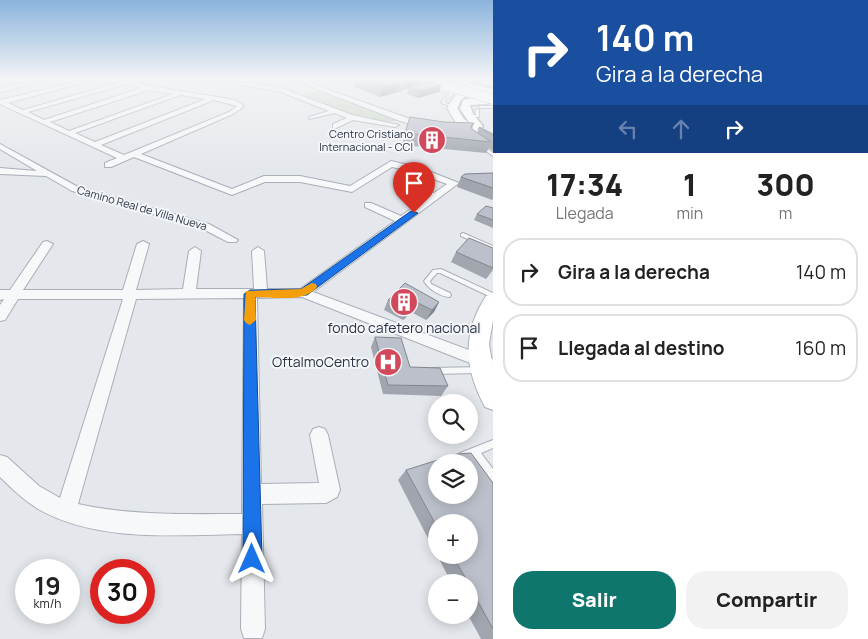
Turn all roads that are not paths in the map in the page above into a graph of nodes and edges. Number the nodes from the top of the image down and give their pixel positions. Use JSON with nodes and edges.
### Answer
{"nodes":[{"id":1,"x":15,"y":109,"type":"edge"},
{"id":2,"x":33,"y":109,"type":"edge"},
{"id":3,"x":84,"y":109,"type":"edge"},
{"id":4,"x":135,"y":109,"type":"edge"},
{"id":5,"x":188,"y":109,"type":"edge"},
{"id":6,"x":239,"y":109,"type":"edge"},
{"id":7,"x":330,"y":109,"type":"edge"},
{"id":8,"x":373,"y":109,"type":"edge"},
{"id":9,"x":452,"y":109,"type":"edge"},
{"id":10,"x":459,"y":109,"type":"edge"},
{"id":11,"x":483,"y":109,"type":"edge"},
{"id":12,"x":335,"y":111,"type":"junction"},
{"id":13,"x":22,"y":112,"type":"junction"},
{"id":14,"x":353,"y":117,"type":"junction"},
{"id":15,"x":311,"y":118,"type":"dead end"},
{"id":16,"x":44,"y":122,"type":"junction"},
{"id":17,"x":395,"y":125,"type":"dead end"},
{"id":18,"x":336,"y":126,"type":"dead end"},
{"id":19,"x":436,"y":127,"type":"edge"},
{"id":20,"x":69,"y":133,"type":"junction"},
{"id":21,"x":472,"y":133,"type":"junction"},
{"id":22,"x":493,"y":139,"type":"edge"},
{"id":23,"x":493,"y":144,"type":"edge"},
{"id":24,"x":95,"y":145,"type":"junction"},
{"id":25,"x":0,"y":146,"type":"edge"},
{"id":26,"x":133,"y":154,"type":"junction"},
{"id":27,"x":493,"y":155,"type":"edge"},
{"id":28,"x":123,"y":158,"type":"junction"},
{"id":29,"x":108,"y":164,"type":"dead end"},
{"id":30,"x":0,"y":171,"type":"edge"},
{"id":31,"x":48,"y":174,"type":"junction"},
{"id":32,"x":402,"y":182,"type":"dead end"},
{"id":33,"x":436,"y":197,"type":"junction"},
{"id":34,"x":368,"y":205,"type":"dead end"},
{"id":35,"x":403,"y":221,"type":"junction"},
{"id":36,"x":463,"y":235,"type":"dead end"},
{"id":37,"x":232,"y":240,"type":"dead end"},
{"id":38,"x":47,"y":244,"type":"dead end"},
{"id":39,"x":144,"y":244,"type":"dead end"},
{"id":40,"x":493,"y":248,"type":"edge"},
{"id":41,"x":195,"y":251,"type":"dead end"},
{"id":42,"x":258,"y":251,"type":"dead end"},
{"id":43,"x":304,"y":293,"type":"junction"},
{"id":44,"x":129,"y":294,"type":"junction"},
{"id":45,"x":189,"y":294,"type":"junction"},
{"id":46,"x":255,"y":294,"type":"junction"},
{"id":47,"x":7,"y":295,"type":"edge"},
{"id":48,"x":448,"y":295,"type":"dead end"},
{"id":49,"x":493,"y":296,"type":"edge"},
{"id":50,"x":493,"y":301,"type":"edge"},
{"id":51,"x":0,"y":316,"type":"edge"},
{"id":52,"x":485,"y":366,"type":"edge"},
{"id":53,"x":423,"y":371,"type":"edge"},
{"id":54,"x":493,"y":399,"type":"edge"},
{"id":55,"x":319,"y":435,"type":"dead end"},
{"id":56,"x":493,"y":444,"type":"edge"},
{"id":57,"x":475,"y":452,"type":"junction"},
{"id":58,"x":469,"y":454,"type":"edge"},
{"id":59,"x":0,"y":464,"type":"edge"},
{"id":60,"x":493,"y":477,"type":"edge"},
{"id":61,"x":253,"y":494,"type":"junction"},
{"id":62,"x":66,"y":511,"type":"junction"},
{"id":63,"x":252,"y":524,"type":"junction"},
{"id":64,"x":253,"y":629,"type":"dead end"}],
"edges":[{"from":1,"to":13,"type":"street"},
{"from":2,"to":13,"type":"street"},
{"from":3,"to":16,"type":"street"},
{"from":4,"to":20,"type":"street"},
{"from":5,"to":24,"type":"street"},
{"from":6,"to":26,"type":"street"},
{"from":7,"to":12,"type":"street"},
{"from":8,"to":19,"type":"street"},
{"from":9,"to":21,"type":"main road"},
{"from":10,"to":21,"type":"main road"},
{"from":11,"to":21,"type":"main road"},
{"from":12,"to":14,"type":"street"},
{"from":12,"to":15,"type":"street"},
{"from":13,"to":16,"type":"street"},
{"from":14,"to":17,"type":"street"},
{"from":14,"to":18,"type":"street"},
{"from":16,"to":20,"type":"street"},
{"from":20,"to":24,"type":"street"},
{"from":21,"to":22,"type":"main road"},
{"from":21,"to":23,"type":"main road"},
{"from":21,"to":27,"type":"lane"},
{"from":24,"to":28,"type":"street"},
{"from":25,"to":31,"type":"street","name":"Camino Real de Villa Nueva"},
{"from":26,"to":28,"type":"street"},
{"from":26,"to":33,"type":"street"},
{"from":28,"to":29,"type":"street"},
{"from":30,"to":31,"type":"street"},
{"from":31,"to":37,"type":"street","name":"Camino Real de Villa Nueva"},
{"from":32,"to":33,"type":"street"},
{"from":33,"to":35,"type":"street"},
{"from":34,"to":35,"type":"street"},
{"from":35,"to":43,"type":"street"},
{"from":36,"to":40,"type":"lane"},
{"from":38,"to":47,"type":"street"},
{"from":39,"to":44,"type":"street"},
{"from":41,"to":45,"type":"street"},
{"from":42,"to":46,"type":"street"},
{"from":43,"to":46,"type":"street"},
{"from":43,"to":52,"type":"street"},
{"from":44,"to":45,"type":"street"},
{"from":44,"to":47,"type":"street"},
{"from":44,"to":62,"type":"street"},
{"from":45,"to":46,"type":"street"},
{"from":46,"to":61,"type":"street"},
{"from":47,"to":51,"type":"street"},
{"from":48,"to":49,"type":"lane"},
{"from":50,"to":52,"type":"main road"},
{"from":52,"to":53,"type":"lane"},
{"from":52,"to":54,"type":"main road"},
{"from":55,"to":61,"type":"street"},
{"from":56,"to":57,"type":"lane"},
{"from":57,"to":58,"type":"lane"},
{"from":57,"to":60,"type":"lane"},
{"from":59,"to":62,"type":"street"},
{"from":61,"to":63,"type":"street"},
{"from":62,"to":63,"type":"street"},
{"from":63,"to":64,"type":"street"}]}
